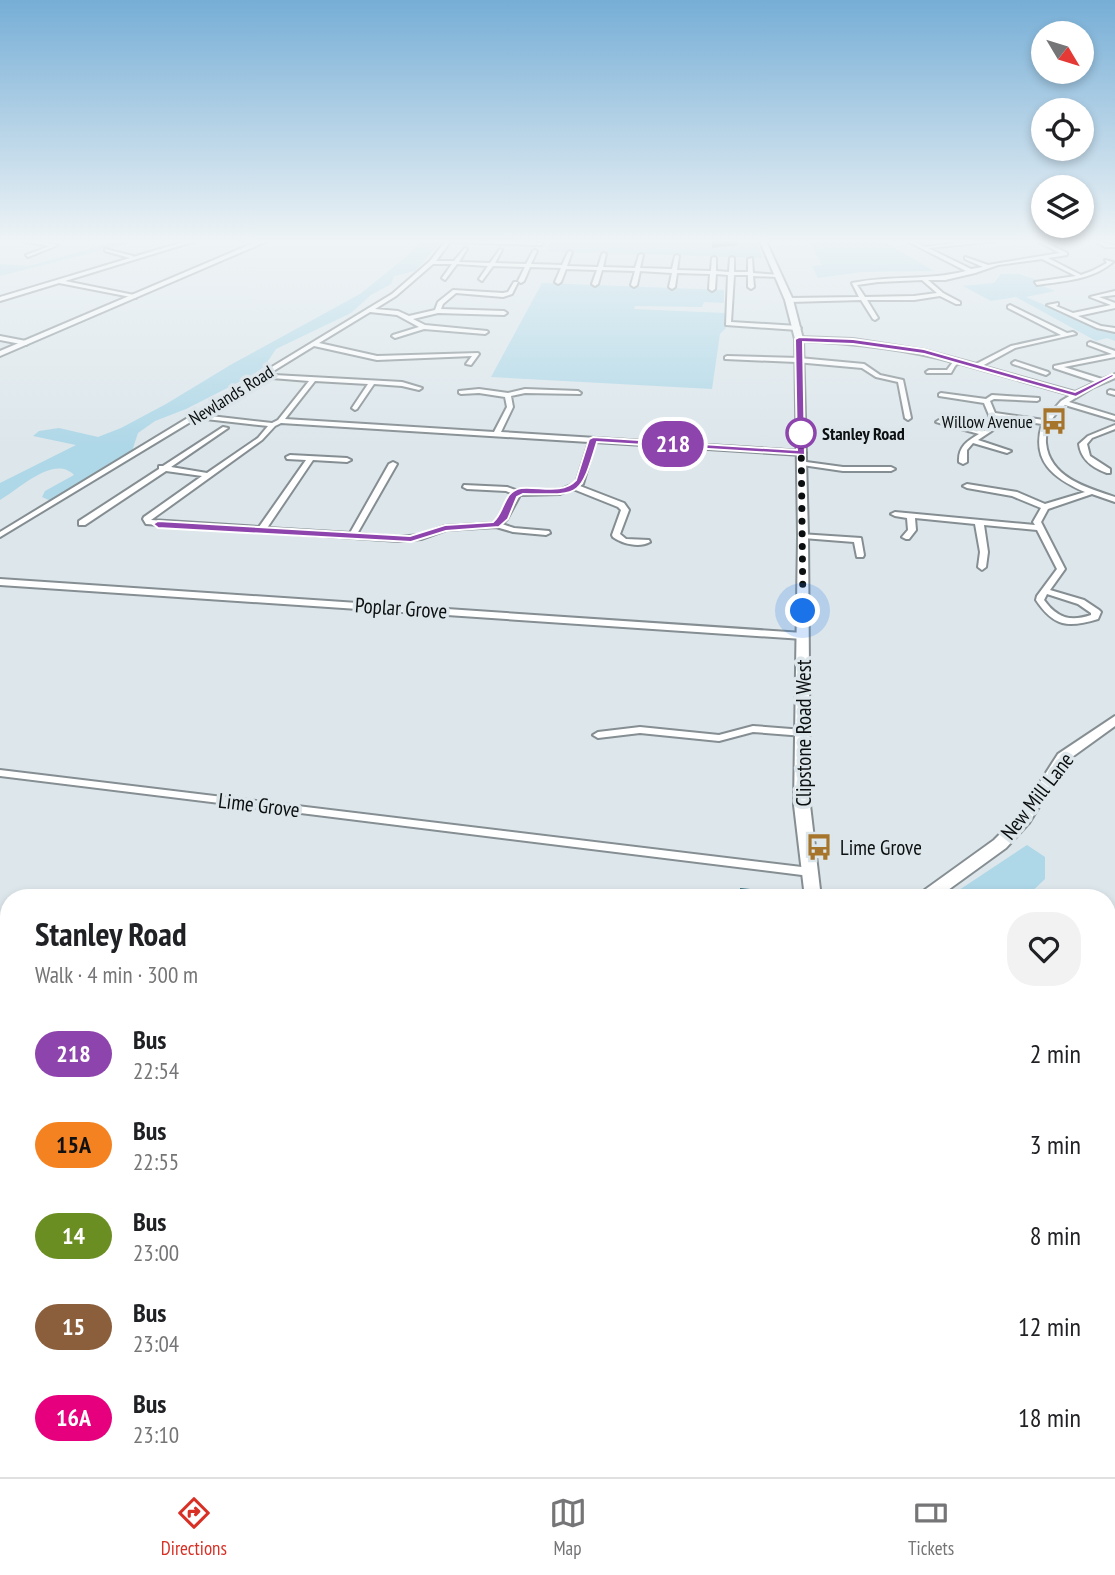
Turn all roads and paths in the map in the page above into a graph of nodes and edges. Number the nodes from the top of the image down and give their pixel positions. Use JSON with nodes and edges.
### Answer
{"nodes":[{"id":1,"x":108,"y":308,"type":"edge"},
{"id":2,"x":373,"y":308,"type":"edge"},
{"id":3,"x":729,"y":308,"type":"edge"},
{"id":4,"x":792,"y":308,"type":"edge"},
{"id":5,"x":869,"y":308,"type":"edge"},
{"id":6,"x":1056,"y":308,"type":"edge"},
{"id":7,"x":1106,"y":308,"type":"edge"},
{"id":8,"x":370,"y":310,"type":"junction"},
{"id":9,"x":438,"y":310,"type":"joint"},
{"id":10,"x":1012,"y":310,"type":"dead end"},
{"id":11,"x":504,"y":313,"type":"dead end"},
{"id":12,"x":1072,"y":315,"type":"junction"},
{"id":13,"x":409,"y":318,"type":"junction"},
{"id":14,"x":875,"y":318,"type":"dead end"},
{"id":15,"x":424,"y":327,"type":"junction"},
{"id":16,"x":798,"y":328,"type":"junction"},
{"id":17,"x":1115,"y":330,"type":"edge"},
{"id":18,"x":485,"y":332,"type":"dead end"},
{"id":19,"x":395,"y":336,"type":"dead end"},
{"id":20,"x":0,"y":338,"type":"edge"},
{"id":21,"x":799,"y":339,"type":"junction"},
{"id":22,"x":26,"y":343,"type":"junction"},
{"id":23,"x":313,"y":344,"type":"junction"},
{"id":24,"x":1090,"y":344,"type":"dead end"},
{"id":25,"x":0,"y":354,"type":"edge"},
{"id":26,"x":1115,"y":354,"type":"edge"},
{"id":27,"x":727,"y":358,"type":"dead end"},
{"id":28,"x":799,"y":361,"type":"junction"},
{"id":29,"x":958,"y":361,"type":"junction"},
{"id":30,"x":1015,"y":363,"type":"dead end"},
{"id":31,"x":469,"y":364,"type":"dead end"},
{"id":32,"x":978,"y":366,"type":"junction"},
{"id":33,"x":1056,"y":367,"type":"junction"},
{"id":34,"x":929,"y":372,"type":"dead end"},
{"id":35,"x":1115,"y":376,"type":"edge"},
{"id":36,"x":274,"y":377,"type":"dead end"},
{"id":37,"x":313,"y":380,"type":"junction"},
{"id":38,"x":1101,"y":381,"type":"junction"},
{"id":39,"x":372,"y":383,"type":"junction"},
{"id":40,"x":419,"y":388,"type":"dead end"},
{"id":41,"x":461,"y":392,"type":"dead end"},
{"id":42,"x":578,"y":393,"type":"dead end"},
{"id":43,"x":1076,"y":394,"type":"junction"},
{"id":44,"x":508,"y":395,"type":"junction"},
{"id":45,"x":941,"y":395,"type":"dead end"},
{"id":46,"x":1037,"y":399,"type":"dead end"},
{"id":47,"x":987,"y":401,"type":"junction"},
{"id":48,"x":1063,"y":402,"type":"junction"},
{"id":49,"x":355,"y":408,"type":"dead end"},
{"id":50,"x":992,"y":415,"type":"junction"},
{"id":51,"x":197,"y":416,"type":"junction"},
{"id":52,"x":908,"y":418,"type":"dead end"},
{"id":53,"x":1115,"y":418,"type":"edge"},
{"id":54,"x":939,"y":422,"type":"dead end"},
{"id":55,"x":1045,"y":422,"type":"junction"},
{"id":56,"x":277,"y":423,"type":"junction"},
{"id":57,"x":225,"y":428,"type":"dead end"},
{"id":58,"x":1115,"y":428,"type":"edge"},
{"id":59,"x":985,"y":433,"type":"junction"},
{"id":60,"x":1100,"y":433,"type":"junction"},
{"id":61,"x":497,"y":434,"type":"junction"},
{"id":62,"x":593,"y":439,"type":"junction"},
{"id":63,"x":1115,"y":439,"type":"edge"},
{"id":64,"x":973,"y":440,"type":"junction"},
{"id":65,"x":1007,"y":451,"type":"dead end"},
{"id":66,"x":290,"y":457,"type":"dead end"},
{"id":67,"x":311,"y":458,"type":"junction"},
{"id":68,"x":802,"y":458,"type":"junction"},
{"id":69,"x":347,"y":460,"type":"dead end"},
{"id":70,"x":963,"y":462,"type":"dead end"},
{"id":71,"x":393,"y":464,"type":"dead end"},
{"id":72,"x":162,"y":468,"type":"junction"},
{"id":73,"x":891,"y":469,"type":"dead end"},
{"id":74,"x":1107,"y":471,"type":"dead end"},
{"id":75,"x":207,"y":475,"type":"junction"},
{"id":76,"x":967,"y":486,"type":"dead end"},
{"id":77,"x":467,"y":487,"type":"dead end"},
{"id":78,"x":575,"y":487,"type":"junction"},
{"id":79,"x":1092,"y":492,"type":"junction"},
{"id":80,"x":517,"y":493,"type":"junction"},
{"id":81,"x":1115,"y":499,"type":"edge"},
{"id":82,"x":1045,"y":507,"type":"junction"},
{"id":83,"x":895,"y":514,"type":"dead end"},
{"id":84,"x":911,"y":516,"type":"junction"},
{"id":85,"x":979,"y":522,"type":"junction"},
{"id":86,"x":82,"y":523,"type":"dead end"},
{"id":87,"x":496,"y":524,"type":"junction"},
{"id":88,"x":1038,"y":528,"type":"junction"},
{"id":89,"x":261,"y":530,"type":"junction"},
{"id":90,"x":546,"y":533,"type":"dead end"},
{"id":91,"x":0,"y":535,"type":"edge"},
{"id":92,"x":352,"y":536,"type":"junction"},
{"id":93,"x":803,"y":536,"type":"junction"},
{"id":94,"x":906,"y":537,"type":"dead end"},
{"id":95,"x":646,"y":542,"type":"dead end"},
{"id":96,"x":860,"y":555,"type":"dead end"},
{"id":97,"x":982,"y":567,"type":"dead end"},
{"id":98,"x":0,"y":582,"type":"edge"},
{"id":99,"x":1045,"y":591,"type":"junction"},
{"id":100,"x":803,"y":636,"type":"junction"},
{"id":101,"x":1115,"y":720,"type":"edge"},
{"id":102,"x":804,"y":733,"type":"junction"},
{"id":103,"x":598,"y":735,"type":"dead end"},
{"id":104,"x":0,"y":773,"type":"edge"},
{"id":105,"x":810,"y":872,"type":"junction"},
{"id":106,"x":812,"y":889,"type":"edge"},
{"id":107,"x":938,"y":889,"type":"edge"}],
"edges":[{"from":1,"to":22,"type":"main road"},
{"from":2,"to":8,"type":"street","name":"Newlands Road"},
{"from":3,"to":16,"type":"street"},
{"from":4,"to":16,"type":"main road","name":"Clipstone Road West"},
{"from":5,"to":14,"type":"street"},
{"from":6,"to":12,"type":"street"},
{"from":7,"to":12,"type":"street"},
{"from":8,"to":13,"type":"street"},
{"from":8,"to":23,"type":"street","name":"Newlands Road"},
{"from":9,"to":11,"type":"street"},
{"from":9,"to":13,"type":"street"},
{"from":10,"to":32,"type":"street"},
{"from":12,"to":17,"type":"street"},
{"from":13,"to":15,"type":"street"},
{"from":15,"to":18,"type":"street"},
{"from":15,"to":19,"type":"street"},
{"from":16,"to":21,"type":"main road","name":"Clipstone Road West"},
{"from":20,"to":22,"type":"street"},
{"from":21,"to":28,"type":"main road","name":"Clipstone Road West"},
{"from":21,"to":29,"type":"street"},
{"from":22,"to":25,"type":"main road"},
{"from":23,"to":31,"type":"street"},
{"from":23,"to":51,"type":"street","name":"Newlands Road"},
{"from":24,"to":26,"type":"street"},
{"from":26,"to":33,"type":"street"},
{"from":27,"to":28,"type":"street"},
{"from":28,"to":52,"type":"street"},
{"from":28,"to":68,"type":"main road","name":"Clipstone Road West"},
{"from":29,"to":32,"type":"street"},
{"from":29,"to":34,"type":"street"},
{"from":30,"to":33,"type":"street"},
{"from":32,"to":43,"type":"street"},
{"from":33,"to":38,"type":"street"},
{"from":35,"to":38,"type":"street"},
{"from":36,"to":37,"type":"street"},
{"from":37,"to":39,"type":"street"},
{"from":37,"to":56,"type":"street"},
{"from":38,"to":43,"type":"street"},
{"from":39,"to":40,"type":"street"},
{"from":39,"to":49,"type":"street"},
{"from":41,"to":44,"type":"street"},
{"from":42,"to":44,"type":"street"},
{"from":43,"to":48,"type":"street"},
{"from":44,"to":61,"type":"street"},
{"from":45,"to":47,"type":"street"},
{"from":46,"to":47,"type":"street"},
{"from":47,"to":50,"type":"street"},
{"from":48,"to":53,"type":"street"},
{"from":48,"to":55,"type":"street"},
{"from":50,"to":55,"type":"street"},
{"from":50,"to":59,"type":"street"},
{"from":51,"to":56,"type":"street"},
{"from":51,"to":91,"type":"street","name":"Newlands Road"},
{"from":54,"to":59,"type":"street"},
{"from":55,"to":79,"type":"street"},
{"from":56,"to":61,"type":"street"},
{"from":56,"to":75,"type":"street"},
{"from":57,"to":72,"type":"street"},
{"from":58,"to":60,"type":"street"},
{"from":59,"to":64,"type":"street"},
{"from":60,"to":63,"type":"street"},
{"from":60,"to":74,"type":"street"},
{"from":61,"to":62,"type":"street"},
{"from":62,"to":68,"type":"street"},
{"from":62,"to":78,"type":"street"},
{"from":64,"to":65,"type":"street"},
{"from":64,"to":70,"type":"street"},
{"from":66,"to":67,"type":"street"},
{"from":67,"to":69,"type":"street"},
{"from":67,"to":89,"type":"street"},
{"from":68,"to":73,"type":"street"},
{"from":68,"to":93,"type":"main road","name":"Clipstone Road West"},
{"from":71,"to":92,"type":"street"},
{"from":72,"to":75,"type":"street"},
{"from":72,"to":86,"type":"street"},
{"from":75,"to":89,"type":"street"},
{"from":76,"to":82,"type":"street"},
{"from":77,"to":80,"type":"street"},
{"from":78,"to":80,"type":"street"},
{"from":78,"to":95,"type":"street"},
{"from":79,"to":81,"type":"street"},
{"from":79,"to":82,"type":"street"},
{"from":80,"to":87,"type":"street"},
{"from":82,"to":88,"type":"street"},
{"from":83,"to":84,"type":"street"},
{"from":84,"to":85,"type":"street"},
{"from":84,"to":94,"type":"street"},
{"from":85,"to":88,"type":"street"},
{"from":85,"to":97,"type":"street"},
{"from":87,"to":90,"type":"street"},
{"from":87,"to":92,"type":"street"},
{"from":88,"to":99,"type":"street"},
{"from":89,"to":92,"type":"street"},
{"from":93,"to":96,"type":"street"},
{"from":93,"to":100,"type":"main road","name":"Clipstone Road West"},
{"from":98,"to":100,"type":"street","name":"Poplar Grove"},
{"from":99,"to":99,"type":"street"},
{"from":100,"to":102,"type":"main road","name":"Clipstone Road West"},
{"from":101,"to":107,"type":"main road","name":"New Mill Lane"},
{"from":102,"to":103,"type":"street"},
{"from":102,"to":105,"type":"main road","name":"Clipstone Road West"},
{"from":104,"to":105,"type":"street","name":"Lime Grove"},
{"from":105,"to":106,"type":"main road","name":"Clipstone Road West"}]}
